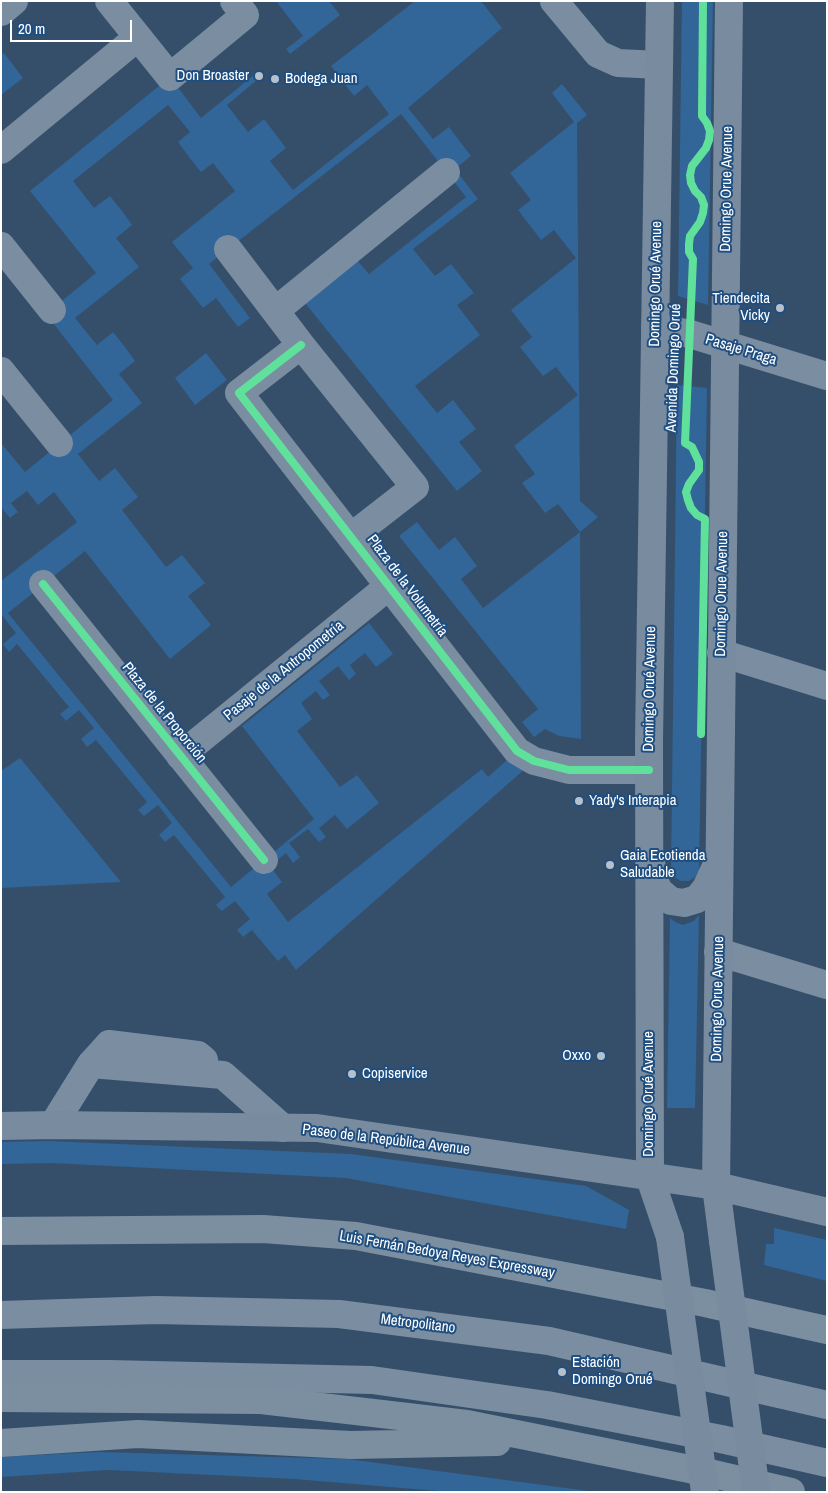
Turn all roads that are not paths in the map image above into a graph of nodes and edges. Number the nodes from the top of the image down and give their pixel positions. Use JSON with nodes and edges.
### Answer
{"nodes":[{"id":1,"x":14,"y":1,"type":"edge"},
{"id":2,"x":109,"y":1,"type":"edge"},
{"id":3,"x":234,"y":1,"type":"edge"},
{"id":4,"x":554,"y":1,"type":"edge"},
{"id":5,"x":660,"y":1,"type":"edge"},
{"id":6,"x":729,"y":1,"type":"edge"},
{"id":7,"x":1,"y":12,"type":"edge"},
{"id":8,"x":138,"y":37,"type":"junction"},
{"id":9,"x":659,"y":65,"type":"junction"},
{"id":10,"x":1,"y":150,"type":"edge"},
{"id":11,"x":446,"y":172,"type":"dead end"},
{"id":12,"x":1,"y":246,"type":"edge"},
{"id":13,"x":228,"y":249,"type":"dead end"},
{"id":14,"x":52,"y":310,"type":"dead end"},
{"id":15,"x":275,"y":311,"type":"junction"},
{"id":16,"x":655,"y":327,"type":"junction"},
{"id":17,"x":301,"y":345,"type":"junction"},
{"id":18,"x":726,"y":345,"type":"junction"},
{"id":19,"x":1,"y":371,"type":"edge"},
{"id":20,"x":827,"y":376,"type":"edge"},
{"id":21,"x":59,"y":443,"type":"dead end"},
{"id":22,"x":352,"y":536,"type":"junction"},
{"id":23,"x":43,"y":584,"type":"dead end"},
{"id":24,"x":388,"y":586,"type":"junction"},
{"id":25,"x":721,"y":653,"type":"junction"},
{"id":26,"x":827,"y":686,"type":"edge"},
{"id":27,"x":180,"y":756,"type":"junction"},
{"id":28,"x":649,"y":770,"type":"junction"},
{"id":29,"x":649,"y":848,"type":"junction"},
{"id":30,"x":719,"y":859,"type":"junction"},
{"id":31,"x":264,"y":860,"type":"dead end"},
{"id":32,"x":718,"y":952,"type":"junction"},
{"id":33,"x":827,"y":986,"type":"edge"},
{"id":34,"x":53,"y":1125,"type":"junction"},
{"id":35,"x":1,"y":1126,"type":"edge"},
{"id":36,"x":283,"y":1128,"type":"junction"},
{"id":37,"x":650,"y":1178,"type":"junction"},
{"id":38,"x":716,"y":1186,"type":"junction"},
{"id":39,"x":827,"y":1212,"type":"edge"},
{"id":40,"x":1,"y":1232,"type":"edge"},
{"id":41,"x":1,"y":1315,"type":"edge"},
{"id":42,"x":827,"y":1330,"type":"edge"},
{"id":43,"x":1,"y":1374,"type":"edge"},
{"id":44,"x":1,"y":1398,"type":"edge"},
{"id":45,"x":827,"y":1405,"type":"edge"},
{"id":46,"x":548,"y":1440,"type":"junction"},
{"id":47,"x":1,"y":1443,"type":"edge"},
{"id":48,"x":827,"y":1463,"type":"edge"},
{"id":49,"x":705,"y":1492,"type":"edge"},
{"id":50,"x":756,"y":1492,"type":"edge"},
{"id":51,"x":791,"y":1492,"type":"edge"}],
"edges":[{"from":1,"to":7,"type":"street"},
{"from":2,"to":8,"type":"street"},
{"from":3,"to":8,"type":"street"},
{"from":4,"to":9,"type":"street"},
{"from":5,"to":9,"type":"main road","name":"Domingo Orué Avenue"},
{"from":6,"to":18,"type":"main road","name":"Domingo Orue Avenue"},
{"from":8,"to":10,"type":"street"},
{"from":9,"to":16,"type":"main road","name":"Domingo Orué Avenue"},
{"from":11,"to":15,"type":"street"},
{"from":12,"to":14,"type":"street"},
{"from":13,"to":15,"type":"street","name":"Plaza de la Volumetría"},
{"from":15,"to":17,"type":"street","name":"Plaza de la Volumetría"},
{"from":16,"to":18,"type":"street","name":"Pasaje Praga"},
{"from":16,"to":28,"type":"main road","name":"Domingo Orué Avenue"},
{"from":17,"to":22,"type":"street","name":"Plaza de la Volumetría"},
{"from":17,"to":22,"type":"street","name":"Plaza de la Volumetría"},
{"from":18,"to":20,"type":"street","name":"Pasaje Praga"},
{"from":18,"to":25,"type":"main road","name":"Domingo Orue Avenue"},
{"from":19,"to":21,"type":"street"},
{"from":22,"to":24,"type":"street","name":"Plaza de la Volumetría"},
{"from":23,"to":27,"type":"street","name":"Plaza de la Proporción"},
{"from":24,"to":27,"type":"street","name":"Pasaje de la Antropometría"},
{"from":24,"to":28,"type":"street","name":"Plaza de la Volumetría"},
{"from":25,"to":26,"type":"street"},
{"from":25,"to":30,"type":"main road","name":"Domingo Orue Avenue"},
{"from":27,"to":31,"type":"street","name":"Plaza de la Proporción"},
{"from":28,"to":29,"type":"main road","name":"Domingo Orué Avenue"},
{"from":29,"to":30,"type":"main road"},
{"from":29,"to":37,"type":"main road","name":"Domingo Orué Avenue"},
{"from":30,"to":32,"type":"main road","name":"Domingo Orue Avenue"},
{"from":32,"to":33,"type":"street"},
{"from":32,"to":38,"type":"main road","name":"Domingo Orue Avenue"},
{"from":34,"to":35,"type":"main road","name":"Paseo de la República Avenue"},
{"from":34,"to":36,"type":"main road","name":"Paseo de la República Avenue"},
{"from":34,"to":36,"type":"street"},
{"from":36,"to":37,"type":"main road","name":"Paseo de la República Avenue"},
{"from":37,"to":38,"type":"main road","name":"Paseo de la República Avenue"},
{"from":37,"to":49,"type":"main road","name":"Domingo Orué Avenue","bridge":true},
{"from":38,"to":39,"type":"main road"},
{"from":38,"to":50,"type":"main road","bridge":true},
{"from":40,"to":42,"type":"highway","name":"Luis Fernán Bedoya Reyes Expressway"},
{"from":41,"to":45,"type":"street","name":"Metropolitano"},
{"from":43,"to":48,"type":"street"},
{"from":44,"to":46,"type":"highway"},
{"from":46,"to":47,"type":"highway"},
{"from":46,"to":51,"type":"highway"}]}
